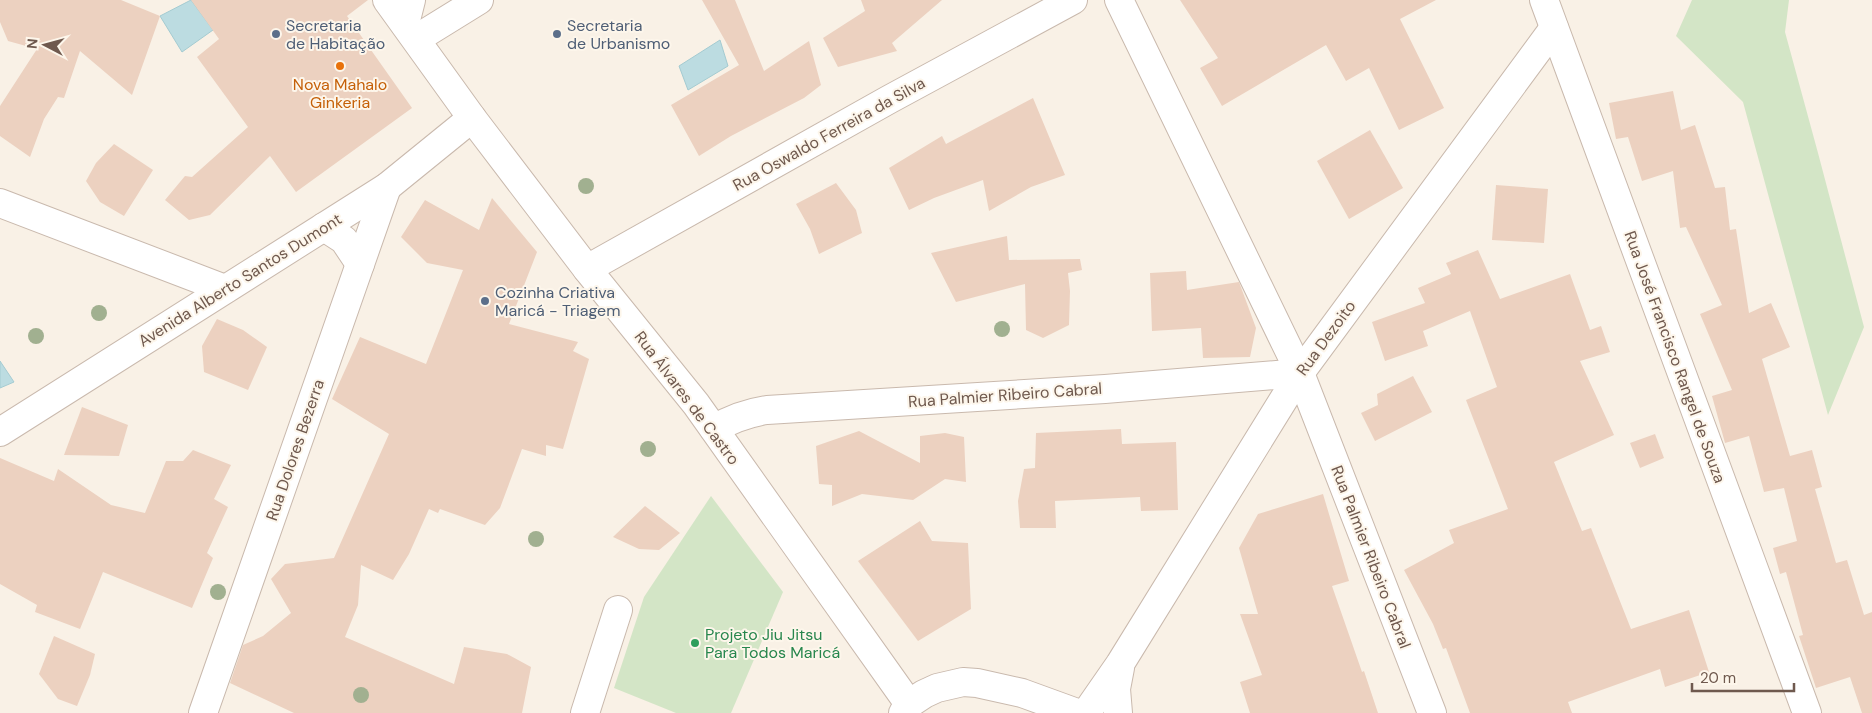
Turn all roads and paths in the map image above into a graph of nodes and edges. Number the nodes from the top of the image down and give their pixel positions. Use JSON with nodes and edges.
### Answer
{"nodes":[{"id":1,"x":387,"y":0,"type":"edge"},
{"id":2,"x":479,"y":0,"type":"edge"},
{"id":3,"x":1073,"y":0,"type":"edge"},
{"id":4,"x":1119,"y":0,"type":"edge"},
{"id":5,"x":1544,"y":0,"type":"edge"},
{"id":6,"x":410,"y":21,"type":"edge"},
{"id":7,"x":1554,"y":28,"type":"junction"},
{"id":8,"x":472,"y":118,"type":"junction"},
{"id":9,"x":386,"y":187,"type":"junction"},
{"id":10,"x":0,"y":203,"type":"edge"},
{"id":11,"x":324,"y":226,"type":"junction"},
{"id":12,"x":360,"y":264,"type":"junction"},
{"id":13,"x":587,"y":269,"type":"junction"},
{"id":14,"x":225,"y":289,"type":"junction"},
{"id":15,"x":1300,"y":373,"type":"junction"},
{"id":16,"x":714,"y":429,"type":"junction"},
{"id":17,"x":0,"y":432,"type":"edge"},
{"id":18,"x":618,"y":610,"type":"dead end"},
{"id":19,"x":1120,"y":664,"type":"junction"},
{"id":20,"x":906,"y":708,"type":"edge"},
{"id":21,"x":203,"y":713,"type":"edge"},
{"id":22,"x":585,"y":713,"type":"edge"},
{"id":23,"x":1077,"y":713,"type":"edge"},
{"id":24,"x":1086,"y":713,"type":"edge"},
{"id":25,"x":1118,"y":713,"type":"edge"},
{"id":26,"x":1432,"y":713,"type":"edge"},
{"id":27,"x":1807,"y":713,"type":"edge"}],
"edges":[{"from":1,"to":6,"type":"street","name":"Rua Álvares de Castro"},
{"from":2,"to":6,"type":"street"},
{"from":3,"to":13,"type":"street","name":"Rua Oswaldo Ferreira da Silva"},
{"from":4,"to":15,"type":"street","name":"Rua Palmier Ribeiro Cabral"},
{"from":5,"to":7,"type":"street","name":"Rua José Francisco Rangel de Souza"},
{"from":6,"to":8,"type":"street","name":"Rua Álvares de Castro"},
{"from":7,"to":15,"type":"street","name":"Rua Dezoito"},
{"from":7,"to":27,"type":"street","name":"Rua José Francisco Rangel de Souza"},
{"from":8,"to":9,"type":"street","name":"Avenida Alberto Santos Dumont"},
{"from":8,"to":13,"type":"street","name":"Rua Álvares de Castro"},
{"from":9,"to":11,"type":"street","name":"Avenida Alberto Santos Dumont"},
{"from":9,"to":12,"type":"street","name":"Rua Dolores Bezerra"},
{"from":10,"to":14,"type":"street"},
{"from":11,"to":12,"type":"street"},
{"from":11,"to":14,"type":"street","name":"Avenida Alberto Santos Dumont"},
{"from":12,"to":21,"type":"street","name":"Rua Dolores Bezerra"},
{"from":13,"to":16,"type":"street","name":"Rua Álvares de Castro"},
{"from":14,"to":17,"type":"street","name":"Avenida Alberto Santos Dumont"},
{"from":15,"to":16,"type":"street","name":"Rua Palmier Ribeiro Cabral"},
{"from":15,"to":19,"type":"street","name":"Rua Dezoito"},
{"from":15,"to":26,"type":"street","name":"Rua Palmier Ribeiro Cabral"},
{"from":16,"to":20,"type":"street","name":"Rua Álvares de Castro"},
{"from":18,"to":22,"type":"street"},
{"from":19,"to":24,"type":"street","name":"Rua Dezoito"},
{"from":19,"to":25,"type":"street"},
{"from":20,"to":23,"type":"street"}]}
